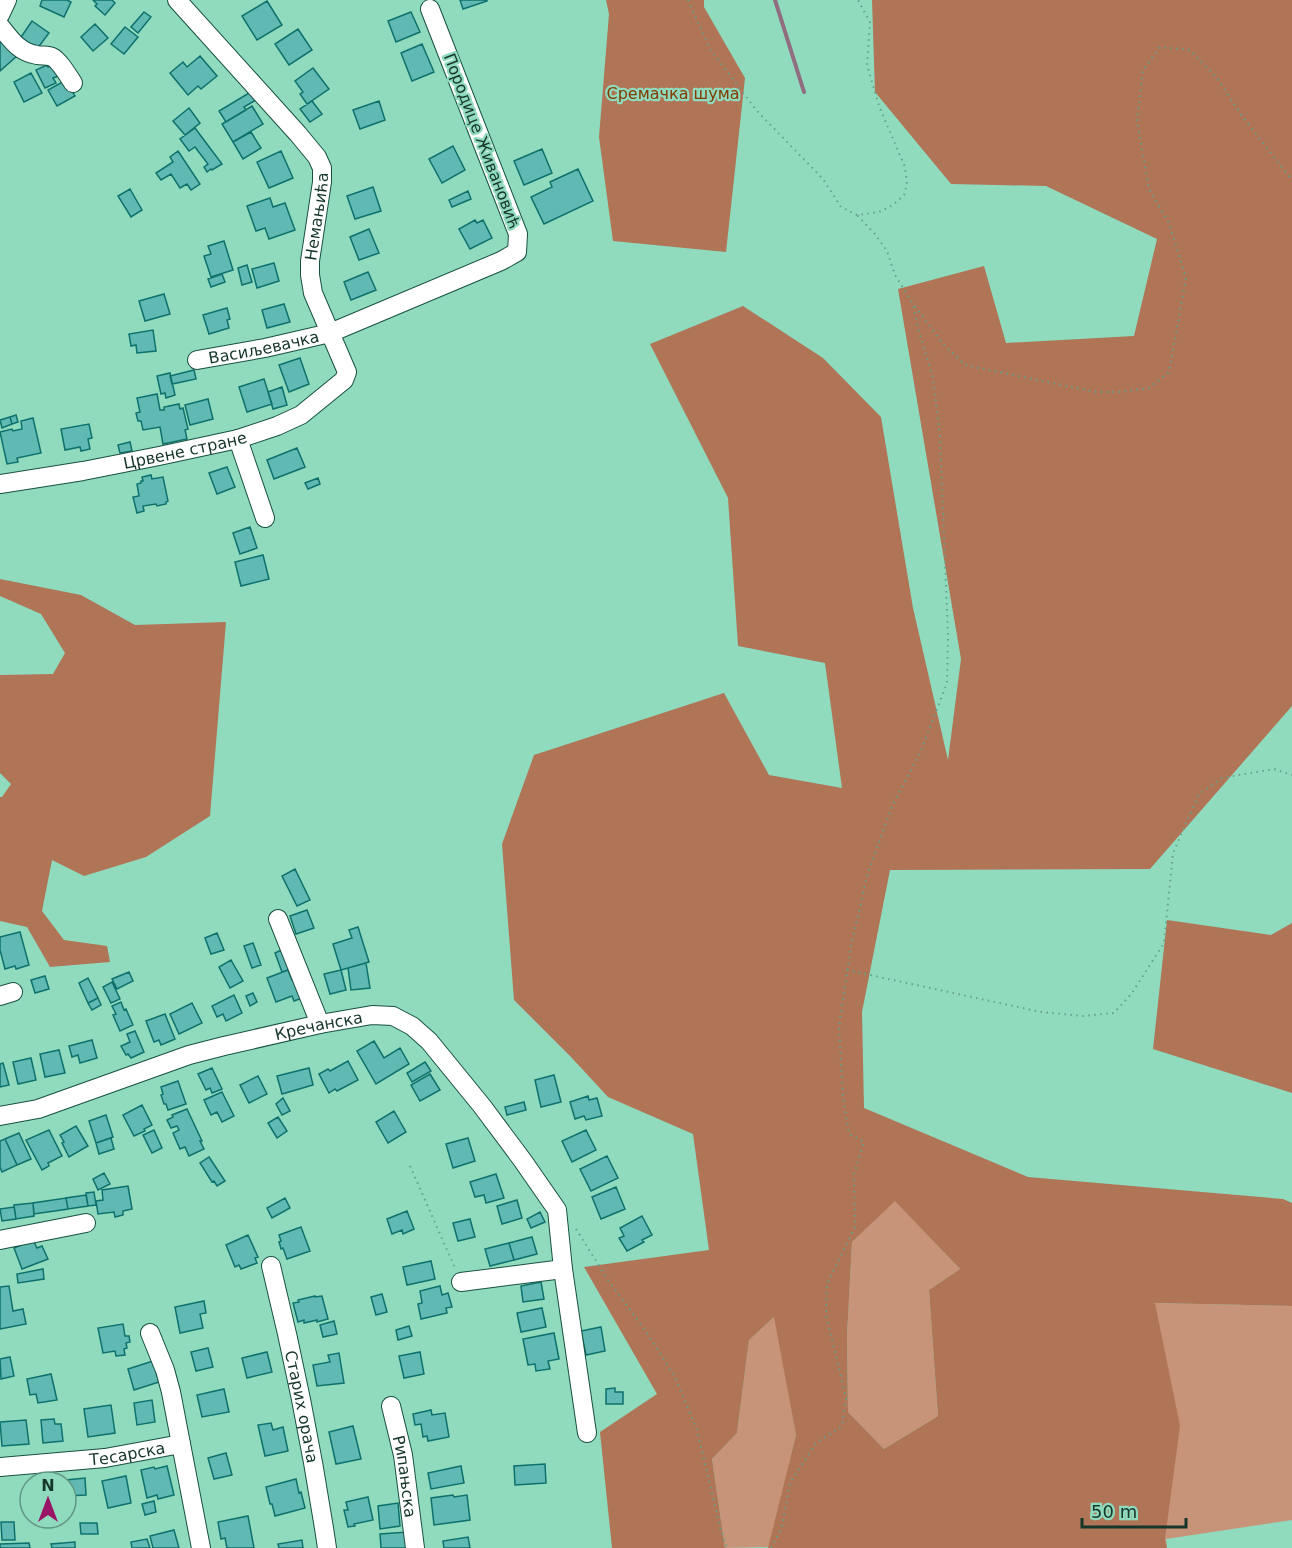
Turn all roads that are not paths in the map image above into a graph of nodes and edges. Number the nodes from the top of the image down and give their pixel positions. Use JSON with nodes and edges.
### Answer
{"nodes":[{"id":1,"x":8,"y":0,"type":"edge"},
{"id":2,"x":177,"y":0,"type":"edge"},
{"id":3,"x":430,"y":9,"type":"dead end"},
{"id":4,"x":0,"y":15,"type":"edge"},
{"id":5,"x":0,"y":26,"type":"edge"},
{"id":6,"x":74,"y":83,"type":"dead end"},
{"id":7,"x":330,"y":333,"type":"junction"},
{"id":8,"x":197,"y":360,"type":"dead end"},
{"id":9,"x":347,"y":372,"type":"joint"},
{"id":10,"x":238,"y":439,"type":"junction"},
{"id":11,"x":0,"y":484,"type":"edge"},
{"id":12,"x":265,"y":518,"type":"dead end"},
{"id":13,"x":278,"y":919,"type":"dead end"},
{"id":14,"x":320,"y":1024,"type":"junction"},
{"id":15,"x":0,"y":1116,"type":"edge"},
{"id":16,"x":86,"y":1223,"type":"dead end"},
{"id":17,"x":0,"y":1240,"type":"edge"},
{"id":18,"x":271,"y":1266,"type":"dead end"},
{"id":19,"x":563,"y":1269,"type":"junction"},
{"id":20,"x":461,"y":1282,"type":"road end"},
{"id":21,"x":150,"y":1333,"type":"dead end"},
{"id":22,"x":391,"y":1406,"type":"dead end"},
{"id":23,"x":587,"y":1432,"type":"dead end"},
{"id":24,"x":181,"y":1444,"type":"junction"},
{"id":25,"x":0,"y":1467,"type":"edge"},
{"id":26,"x":201,"y":1548,"type":"edge"},
{"id":27,"x":327,"y":1548,"type":"edge"},
{"id":28,"x":415,"y":1548,"type":"edge"}],
"edges":[{"from":1,"to":4,"type":"street"},
{"from":2,"to":7,"type":"street","name":"Немањића"},
{"from":3,"to":7,"type":"street","name":"Породице Живановић"},
{"from":5,"to":6,"type":"street"},
{"from":7,"to":8,"type":"street","name":"Васиљевачка"},
{"from":7,"to":9,"type":"street","name":"Немањића"},
{"from":9,"to":10,"type":"street","name":"Црвене стране"},
{"from":10,"to":11,"type":"street","name":"Црвене стране"},
{"from":10,"to":12,"type":"street"},
{"from":13,"to":14,"type":"street"},
{"from":14,"to":15,"type":"street","name":"Кречанска"},
{"from":14,"to":19,"type":"street","name":"Кречанска"},
{"from":16,"to":17,"type":"street"},
{"from":18,"to":27,"type":"street","name":"Старих орача"},
{"from":19,"to":20,"type":"street"},
{"from":19,"to":23,"type":"street"},
{"from":21,"to":24,"type":"street","name":"Тесарска"},
{"from":22,"to":28,"type":"street","name":"Рипањска"},
{"from":24,"to":25,"type":"street","name":"Тесарска"},
{"from":24,"to":26,"type":"street","name":"Тесарска"}]}
